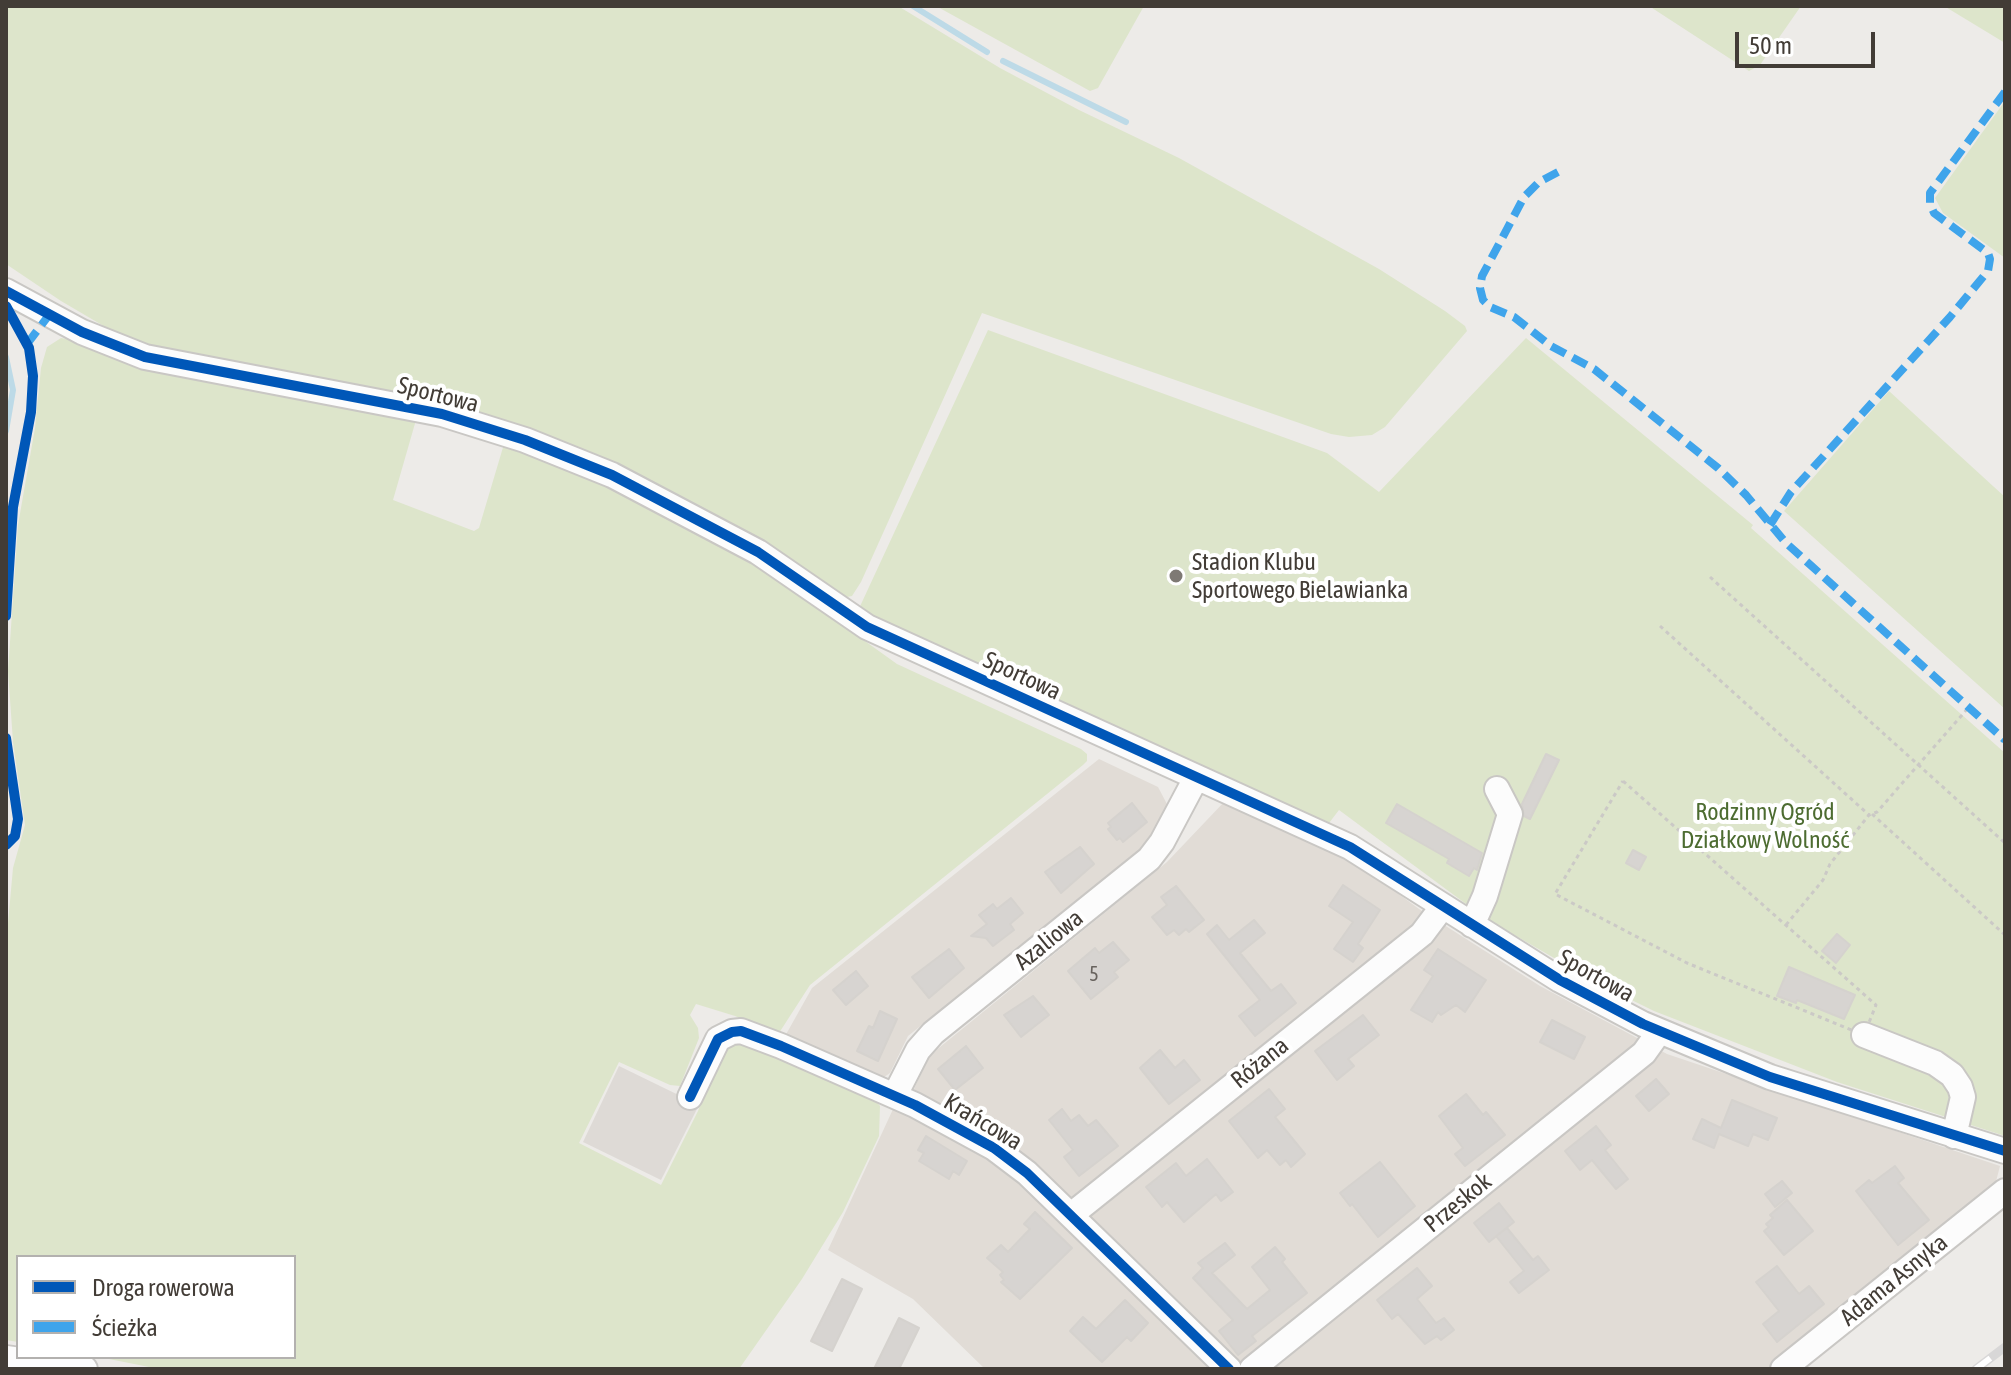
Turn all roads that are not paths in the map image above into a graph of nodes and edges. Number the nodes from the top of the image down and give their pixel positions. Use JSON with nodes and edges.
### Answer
{"nodes":[{"id":1,"x":6,"y":291,"type":"edge"},
{"id":2,"x":1196,"y":778,"type":"junction"},
{"id":3,"x":1497,"y":789,"type":"dead end"},
{"id":4,"x":1443,"y":906,"type":"junction"},
{"id":5,"x":1472,"y":925,"type":"junction"},
{"id":6,"x":1659,"y":1032,"type":"junction"},
{"id":7,"x":1864,"y":1035,"type":"road end"},
{"id":8,"x":895,"y":1095,"type":"junction"},
{"id":9,"x":690,"y":1097,"type":"dead end"},
{"id":10,"x":1954,"y":1136,"type":"junction"},
{"id":11,"x":2005,"y":1151,"type":"edge"},
{"id":12,"x":2005,"y":1191,"type":"edge"},
{"id":13,"x":1071,"y":1215,"type":"junction"},
{"id":14,"x":6,"y":1358,"type":"edge"},
{"id":15,"x":85,"y":1369,"type":"edge"},
{"id":16,"x":1229,"y":1369,"type":"edge"},
{"id":17,"x":1252,"y":1369,"type":"edge"},
{"id":18,"x":1783,"y":1369,"type":"edge"}],
"edges":[{"from":1,"to":2,"type":"street","name":"Sportowa"},
{"from":2,"to":4,"type":"street","name":"Sportowa"},
{"from":2,"to":8,"type":"street","name":"Azaliowa"},
{"from":3,"to":5,"type":"street"},
{"from":4,"to":5,"type":"street","name":"Sportowa"},
{"from":4,"to":13,"type":"street","name":"Różana"},
{"from":5,"to":6,"type":"street","name":"Sportowa"},
{"from":6,"to":10,"type":"street","name":"Sportowa"},
{"from":6,"to":17,"type":"street","name":"Przeskok"},
{"from":7,"to":10,"type":"street"},
{"from":8,"to":9,"type":"street","name":"Krańcowa"},
{"from":8,"to":13,"type":"street","name":"Krańcowa"},
{"from":10,"to":11,"type":"street","name":"Sportowa"},
{"from":12,"to":18,"type":"street","name":"Adama Asnyka"},
{"from":13,"to":16,"type":"street","name":"Krańcowa"},
{"from":14,"to":15,"type":"street"}]}
